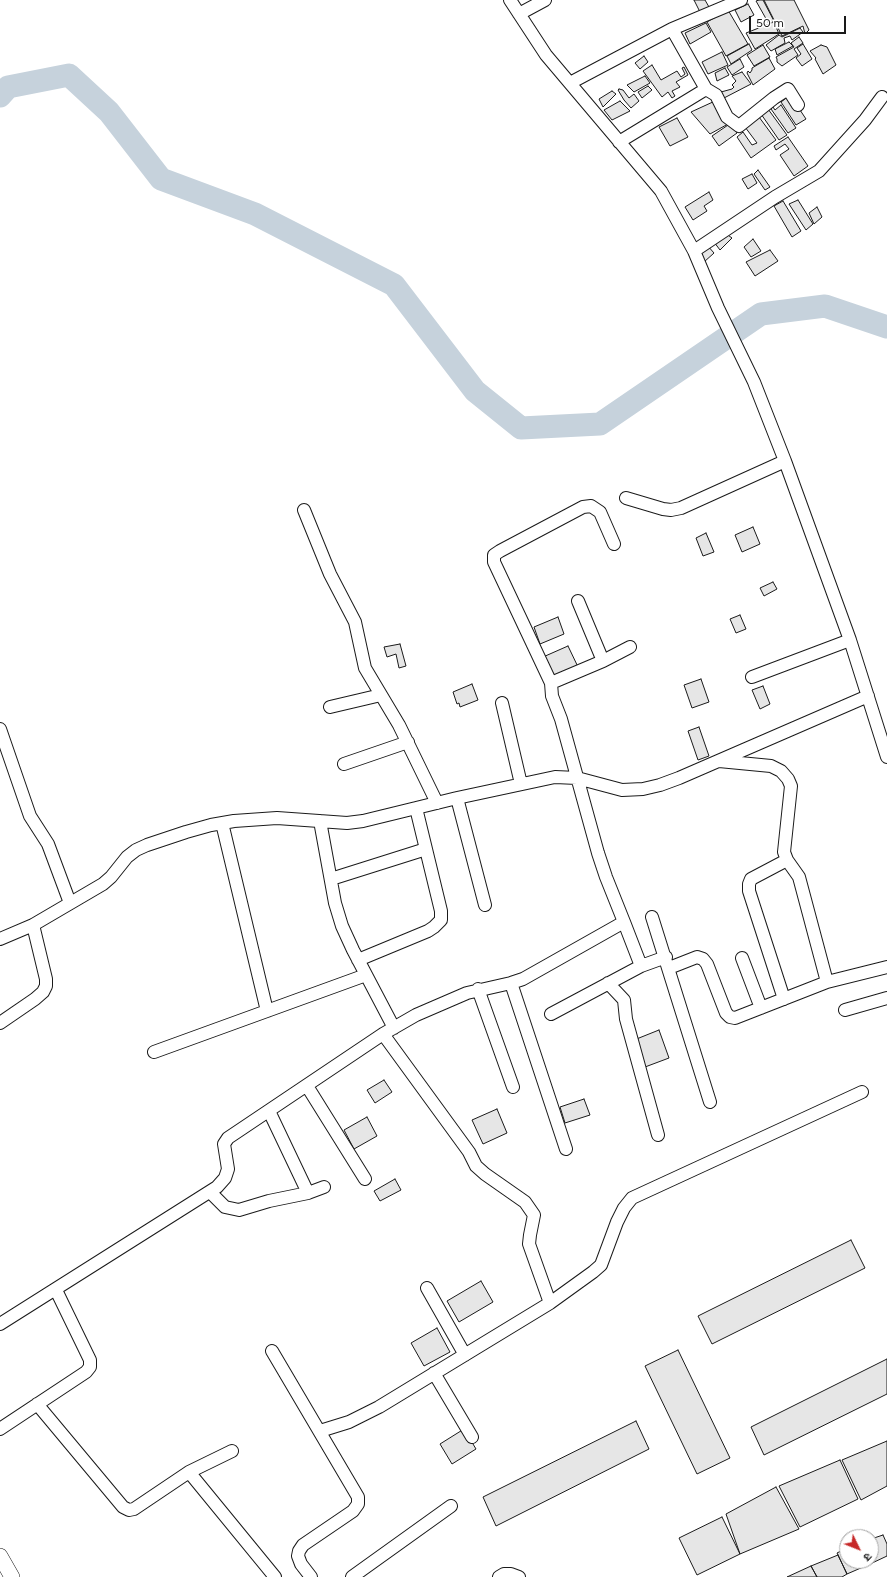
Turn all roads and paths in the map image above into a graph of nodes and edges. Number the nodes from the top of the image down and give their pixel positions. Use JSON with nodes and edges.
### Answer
{"nodes":[{"id":1,"x":510,"y":0,"type":"edge"},
{"id":2,"x":545,"y":0,"type":"edge"},
{"id":3,"x":741,"y":0,"type":"edge"},
{"id":4,"x":519,"y":14,"type":"junction"},
{"id":5,"x":672,"y":29,"type":"junction"},
{"id":6,"x":570,"y":83,"type":"junction"},
{"id":7,"x":706,"y":89,"type":"junction"},
{"id":8,"x":882,"y":97,"type":"dead end"},
{"id":9,"x":798,"y":105,"type":"dead end"},
{"id":10,"x":619,"y":142,"type":"junction"},
{"id":11,"x":694,"y":251,"type":"junction"},
{"id":12,"x":785,"y":461,"type":"junction"},
{"id":13,"x":626,"y":498,"type":"dead end"},
{"id":14,"x":304,"y":510,"type":"dead end"},
{"id":15,"x":614,"y":544,"type":"dead end"},
{"id":16,"x":578,"y":601,"type":"dead end"},
{"id":17,"x":850,"y":640,"type":"junction"},
{"id":18,"x":630,"y":647,"type":"dead end"},
{"id":19,"x":603,"y":661,"type":"junction"},
{"id":20,"x":752,"y":677,"type":"dead end"},
{"id":21,"x":551,"y":683,"type":"junction"},
{"id":22,"x":381,"y":695,"type":"junction"},
{"id":23,"x":868,"y":696,"type":"junction"},
{"id":24,"x":502,"y":703,"type":"dead end"},
{"id":25,"x":330,"y":707,"type":"dead end"},
{"id":26,"x":0,"y":729,"type":"edge"},
{"id":27,"x":408,"y":742,"type":"junction"},
{"id":28,"x":887,"y":757,"type":"edge"},
{"id":29,"x":718,"y":761,"type":"junction"},
{"id":30,"x":344,"y":764,"type":"dead end"},
{"id":31,"x":577,"y":778,"type":"junction"},
{"id":32,"x":521,"y":784,"type":"junction"},
{"id":33,"x":457,"y":798,"type":"junction"},
{"id":34,"x":437,"y":803,"type":"junction"},
{"id":35,"x":416,"y":808,"type":"junction"},
{"id":36,"x":320,"y":821,"type":"junction"},
{"id":37,"x":222,"y":823,"type":"junction"},
{"id":38,"x":426,"y":849,"type":"junction"},
{"id":39,"x":787,"y":860,"type":"junction"},
{"id":40,"x":331,"y":880,"type":"junction"},
{"id":41,"x":70,"y":903,"type":"junction"},
{"id":42,"x":485,"y":905,"type":"dead end"},
{"id":43,"x":652,"y":916,"type":"dead end"},
{"id":44,"x":624,"y":922,"type":"junction"},
{"id":45,"x":33,"y":925,"type":"junction"},
{"id":46,"x":0,"y":939,"type":"edge"},
{"id":47,"x":742,"y":958,"type":"dead end"},
{"id":48,"x":358,"y":960,"type":"junction"},
{"id":49,"x":667,"y":963,"type":"junction"},
{"id":50,"x":641,"y":966,"type":"junction"},
{"id":51,"x":887,"y":967,"type":"edge"},
{"id":52,"x":366,"y":975,"type":"junction"},
{"id":53,"x":827,"y":982,"type":"junction"},
{"id":54,"x":511,"y":983,"type":"junction"},
{"id":55,"x":608,"y":983,"type":"junction"},
{"id":56,"x":478,"y":989,"type":"junction"},
{"id":57,"x":887,"y":998,"type":"edge"},
{"id":58,"x":784,"y":999,"type":"junction"},
{"id":59,"x":760,"y":1008,"type":"junction"},
{"id":60,"x":845,"y":1010,"type":"dead end"},
{"id":61,"x":267,"y":1011,"type":"junction"},
{"id":62,"x":551,"y":1014,"type":"dead end"},
{"id":63,"x":0,"y":1023,"type":"edge"},
{"id":64,"x":394,"y":1028,"type":"junction"},
{"id":65,"x":383,"y":1034,"type":"junction"},
{"id":66,"x":154,"y":1052,"type":"dead end"},
{"id":67,"x":307,"y":1086,"type":"junction"},
{"id":68,"x":513,"y":1087,"type":"dead end"},
{"id":69,"x":862,"y":1092,"type":"dead end"},
{"id":70,"x":710,"y":1102,"type":"dead end"},
{"id":71,"x":269,"y":1111,"type":"junction"},
{"id":72,"x":658,"y":1135,"type":"dead end"},
{"id":73,"x":566,"y":1149,"type":"dead end"},
{"id":74,"x":365,"y":1179,"type":"dead end"},
{"id":75,"x":324,"y":1187,"type":"dead end"},
{"id":76,"x":210,"y":1192,"type":"junction"},
{"id":77,"x":308,"y":1193,"type":"junction"},
{"id":78,"x":427,"y":1288,"type":"dead end"},
{"id":79,"x":56,"y":1290,"type":"junction"},
{"id":80,"x":550,"y":1303,"type":"junction"},
{"id":81,"x":0,"y":1324,"type":"edge"},
{"id":82,"x":272,"y":1351,"type":"dead end"},
{"id":83,"x":465,"y":1355,"type":"junction"},
{"id":84,"x":434,"y":1373,"type":"junction"},
{"id":85,"x":37,"y":1404,"type":"junction"},
{"id":86,"x":0,"y":1429,"type":"edge"},
{"id":87,"x":320,"y":1431,"type":"junction"},
{"id":88,"x":472,"y":1437,"type":"dead end"},
{"id":89,"x":232,"y":1451,"type":"dead end"},
{"id":90,"x":189,"y":1472,"type":"junction"},
{"id":91,"x":451,"y":1506,"type":"dead end"},
{"id":92,"x":0,"y":1556,"type":"edge"},
{"id":93,"x":12,"y":1577,"type":"edge"},
{"id":94,"x":275,"y":1577,"type":"edge"},
{"id":95,"x":311,"y":1577,"type":"edge"},
{"id":96,"x":352,"y":1577,"type":"edge"},
{"id":97,"x":499,"y":1577,"type":"edge"},
{"id":98,"x":519,"y":1577,"type":"edge"}],
"edges":[{"from":1,"to":4,"type":"street"},
{"from":2,"to":4,"type":"street"},
{"from":3,"to":5,"type":"street"},
{"from":4,"to":6,"type":"street"},
{"from":5,"to":6,"type":"street"},
{"from":5,"to":7,"type":"street"},
{"from":6,"to":10,"type":"street"},
{"from":7,"to":9,"type":"street"},
{"from":7,"to":10,"type":"street"},
{"from":8,"to":11,"type":"street"},
{"from":10,"to":11,"type":"street"},
{"from":11,"to":12,"type":"street"},
{"from":12,"to":13,"type":"street"},
{"from":12,"to":17,"type":"street"},
{"from":14,"to":22,"type":"street"},
{"from":15,"to":21,"type":"street"},
{"from":16,"to":19,"type":"street"},
{"from":17,"to":20,"type":"street"},
{"from":17,"to":23,"type":"street"},
{"from":18,"to":19,"type":"street"},
{"from":19,"to":21,"type":"street"},
{"from":21,"to":31,"type":"street"},
{"from":22,"to":25,"type":"street"},
{"from":22,"to":27,"type":"street"},
{"from":23,"to":28,"type":"street"},
{"from":23,"to":29,"type":"street"},
{"from":24,"to":32,"type":"street"},
{"from":26,"to":41,"type":"street"},
{"from":27,"to":30,"type":"street"},
{"from":27,"to":34,"type":"street"},
{"from":29,"to":31,"type":"street"},
{"from":29,"to":39,"type":"street"},
{"from":31,"to":32,"type":"street"},
{"from":31,"to":44,"type":"street"},
{"from":32,"to":33,"type":"street"},
{"from":33,"to":34,"type":"street"},
{"from":33,"to":42,"type":"street"},
{"from":34,"to":35,"type":"street"},
{"from":35,"to":36,"type":"street"},
{"from":35,"to":38,"type":"street"},
{"from":36,"to":37,"type":"street"},
{"from":36,"to":40,"type":"street"},
{"from":37,"to":41,"type":"street"},
{"from":37,"to":61,"type":"street"},
{"from":38,"to":40,"type":"street"},
{"from":38,"to":48,"type":"street"},
{"from":39,"to":53,"type":"street"},
{"from":39,"to":58,"type":"street"},
{"from":40,"to":48,"type":"street"},
{"from":41,"to":45,"type":"street"},
{"from":43,"to":49,"type":"street"},
{"from":44,"to":50,"type":"street"},
{"from":44,"to":54,"type":"street"},
{"from":45,"to":46,"type":"street"},
{"from":45,"to":63,"type":"street"},
{"from":47,"to":59,"type":"street"},
{"from":48,"to":52,"type":"street"},
{"from":49,"to":50,"type":"street"},
{"from":49,"to":59,"type":"street"},
{"from":49,"to":70,"type":"street"},
{"from":50,"to":55,"type":"street"},
{"from":51,"to":53,"type":"street"},
{"from":52,"to":61,"type":"street"},
{"from":52,"to":64,"type":"street"},
{"from":53,"to":58,"type":"street"},
{"from":54,"to":56,"type":"street"},
{"from":54,"to":73,"type":"street"},
{"from":55,"to":62,"type":"street"},
{"from":55,"to":72,"type":"street"},
{"from":56,"to":64,"type":"street"},
{"from":56,"to":68,"type":"street"},
{"from":57,"to":60,"type":"street"},
{"from":58,"to":59,"type":"street"},
{"from":61,"to":66,"type":"street"},
{"from":64,"to":65,"type":"street"},
{"from":65,"to":67,"type":"street"},
{"from":65,"to":80,"type":"street"},
{"from":67,"to":71,"type":"street"},
{"from":67,"to":74,"type":"street"},
{"from":69,"to":80,"type":"street"},
{"from":71,"to":76,"type":"street"},
{"from":71,"to":77,"type":"street"},
{"from":75,"to":77,"type":"street"},
{"from":76,"to":77,"type":"street"},
{"from":76,"to":79,"type":"street"},
{"from":78,"to":83,"type":"street"},
{"from":79,"to":81,"type":"street"},
{"from":79,"to":85,"type":"street"},
{"from":80,"to":83,"type":"street"},
{"from":82,"to":87,"type":"street"},
{"from":83,"to":84,"type":"street"},
{"from":84,"to":87,"type":"street"},
{"from":84,"to":88,"type":"street"},
{"from":85,"to":86,"type":"street"},
{"from":85,"to":90,"type":"street"},
{"from":87,"to":95,"type":"street"},
{"from":89,"to":90,"type":"street"},
{"from":90,"to":94,"type":"street"},
{"from":91,"to":96,"type":"street"},
{"from":92,"to":93,"type":"street"},
{"from":97,"to":98,"type":"street"}]}
